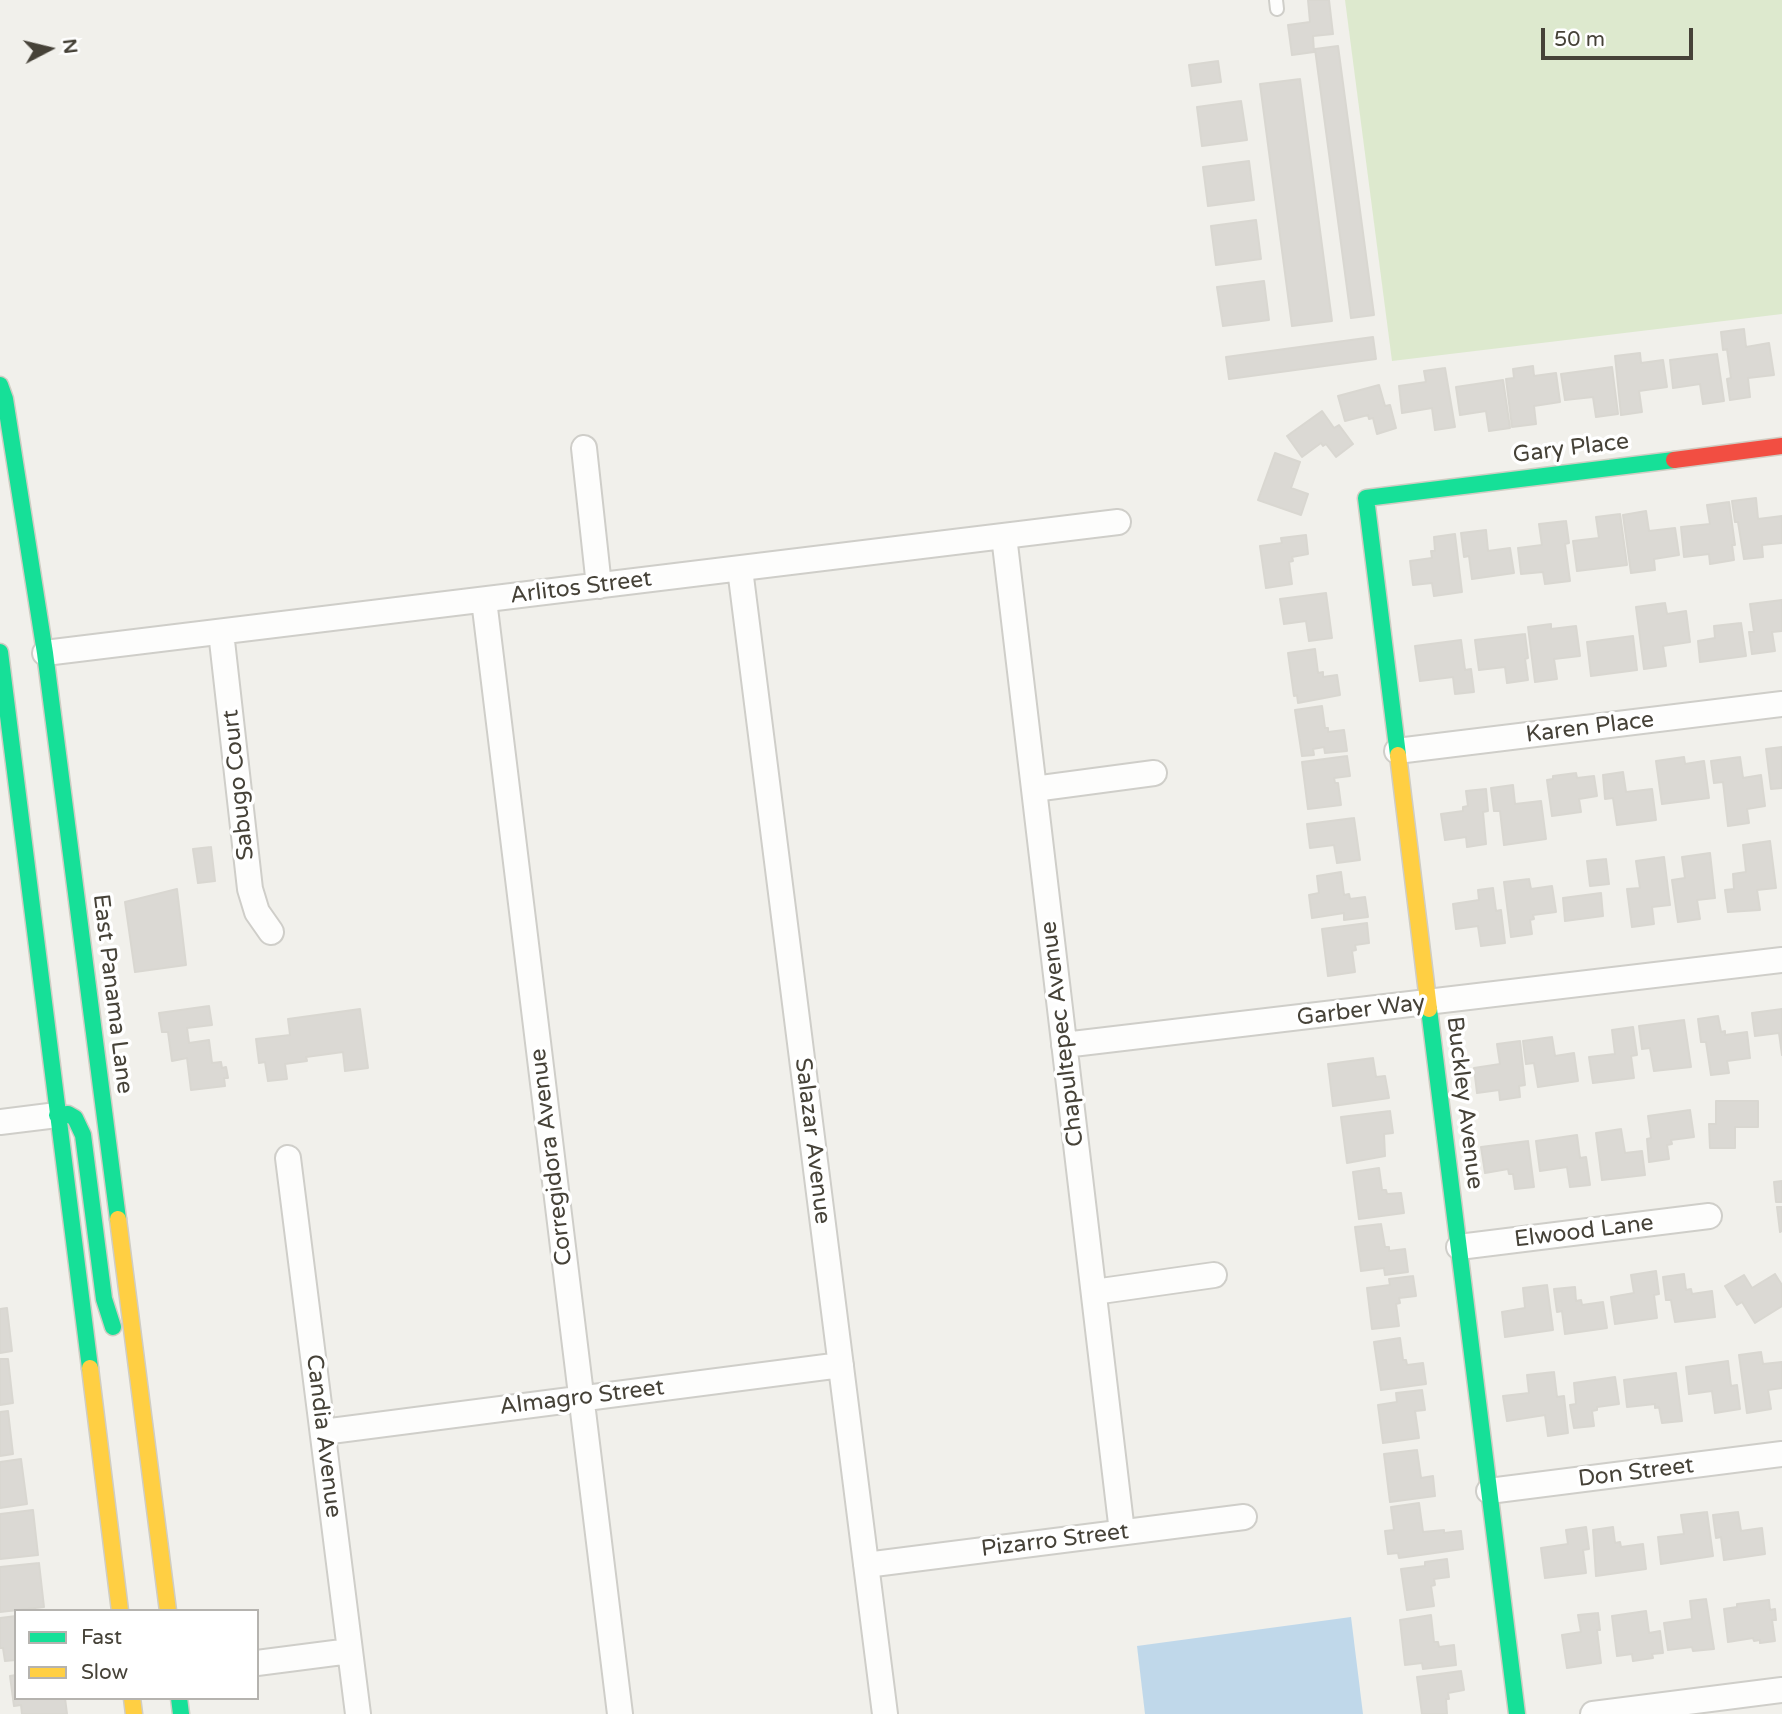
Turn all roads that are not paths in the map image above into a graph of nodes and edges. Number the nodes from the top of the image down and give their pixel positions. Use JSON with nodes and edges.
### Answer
{"nodes":[{"id":1,"x":0,"y":385,"type":"edge"},
{"id":2,"x":1782,"y":446,"type":"edge"},
{"id":3,"x":583,"y":448,"type":"dead end"},
{"id":4,"x":1366,"y":498,"type":"joint"},
{"id":5,"x":1118,"y":522,"type":"dead end"},
{"id":6,"x":1004,"y":536,"type":"junction"},
{"id":7,"x":740,"y":569,"type":"junction"},
{"id":8,"x":599,"y":586,"type":"junction"},
{"id":9,"x":484,"y":600,"type":"junction"},
{"id":10,"x":222,"y":632,"type":"junction"},
{"id":11,"x":36,"y":646,"type":"junction"},
{"id":12,"x":0,"y":652,"type":"edge"},
{"id":13,"x":1782,"y":704,"type":"edge"},
{"id":14,"x":1397,"y":751,"type":"junction"},
{"id":15,"x":1154,"y":773,"type":"dead end"},
{"id":16,"x":1034,"y":789,"type":"junction"},
{"id":17,"x":271,"y":932,"type":"dead end"},
{"id":18,"x":1782,"y":960,"type":"edge"},
{"id":19,"x":1429,"y":1003,"type":"junction"},
{"id":20,"x":1064,"y":1045,"type":"junction"},
{"id":21,"x":57,"y":1115,"type":"junction"},
{"id":22,"x":0,"y":1122,"type":"edge"},
{"id":23,"x":288,"y":1158,"type":"dead end"},
{"id":24,"x":1709,"y":1216,"type":"dead end"},
{"id":25,"x":1459,"y":1247,"type":"junction"},
{"id":26,"x":1214,"y":1275,"type":"dead end"},
{"id":27,"x":1094,"y":1292,"type":"junction"},
{"id":28,"x":136,"y":1365,"type":"junction"},
{"id":29,"x":841,"y":1365,"type":"junction"},
{"id":30,"x":582,"y":1398,"type":"junction"},
{"id":31,"x":94,"y":1407,"type":"junction"},
{"id":32,"x":323,"y":1432,"type":"junction"},
{"id":33,"x":1782,"y":1454,"type":"edge"},
{"id":34,"x":119,"y":1467,"type":"dead end"},
{"id":35,"x":1489,"y":1491,"type":"junction"},
{"id":36,"x":1244,"y":1517,"type":"dead end"},
{"id":37,"x":1122,"y":1532,"type":"junction"},
{"id":38,"x":866,"y":1565,"type":"junction"},
{"id":39,"x":120,"y":1609,"type":"edge"},
{"id":40,"x":167,"y":1609,"type":"edge"},
{"id":41,"x":350,"y":1651,"type":"junction"},
{"id":42,"x":259,"y":1662,"type":"edge"},
{"id":43,"x":1782,"y":1690,"type":"edge"},
{"id":44,"x":358,"y":1714,"type":"edge"},
{"id":45,"x":621,"y":1714,"type":"edge"},
{"id":46,"x":885,"y":1714,"type":"edge"},
{"id":47,"x":1517,"y":1714,"type":"edge"},
{"id":48,"x":1593,"y":1714,"type":"edge"}],
"edges":[{"from":1,"to":11,"type":"main road","name":"East Panama Lane"},
{"from":2,"to":4,"type":"main road","name":"Gary Place"},
{"from":3,"to":8,"type":"street"},
{"from":4,"to":14,"type":"main road","name":"Buckley Avenue"},
{"from":5,"to":6,"type":"street","name":"Arlitos Street"},
{"from":6,"to":7,"type":"street","name":"Arlitos Street"},
{"from":6,"to":16,"type":"street","name":"Chapultepec Avenue"},
{"from":7,"to":8,"type":"street","name":"Arlitos Street"},
{"from":7,"to":29,"type":"street","name":"Salazar Avenue"},
{"from":8,"to":9,"type":"street","name":"Arlitos Street"},
{"from":9,"to":10,"type":"street","name":"Arlitos Street"},
{"from":9,"to":30,"type":"street","name":"Corregidora Avenue"},
{"from":10,"to":11,"type":"street","name":"Arlitos Street"},
{"from":10,"to":17,"type":"street","name":"Sabugo Court"},
{"from":11,"to":28,"type":"main road","name":"East Panama Lane"},
{"from":12,"to":21,"type":"main road"},
{"from":13,"to":14,"type":"street","name":"Karen Place"},
{"from":14,"to":19,"type":"main road","name":"Buckley Avenue"},
{"from":15,"to":16,"type":"street"},
{"from":16,"to":20,"type":"street","name":"Chapultepec Avenue"},
{"from":18,"to":19,"type":"street","name":"Garber Way"},
{"from":19,"to":20,"type":"street","name":"Garber Way"},
{"from":19,"to":25,"type":"main road","name":"Buckley Avenue"},
{"from":20,"to":27,"type":"street","name":"Chapultepec Avenue"},
{"from":21,"to":22,"type":"street"},
{"from":21,"to":28,"type":"main road"},
{"from":21,"to":31,"type":"main road"},
{"from":23,"to":32,"type":"street","name":"Candia Avenue"},
{"from":24,"to":25,"type":"street","name":"Elwood Lane"},
{"from":25,"to":35,"type":"main road","name":"Buckley Avenue"},
{"from":26,"to":27,"type":"street"},
{"from":27,"to":37,"type":"street","name":"Chapultepec Avenue"},
{"from":28,"to":40,"type":"main road","name":"East Panama Lane"},
{"from":29,"to":30,"type":"street","name":"Almagro Street"},
{"from":29,"to":38,"type":"street","name":"Salazar Avenue"},
{"from":30,"to":32,"type":"street","name":"Almagro Street"},
{"from":30,"to":45,"type":"street","name":"Corregidora Avenue"},
{"from":31,"to":34,"type":"main road"},
{"from":31,"to":39,"type":"main road"},
{"from":32,"to":41,"type":"street","name":"Candia Avenue"},
{"from":33,"to":35,"type":"street","name":"Don Street"},
{"from":35,"to":47,"type":"main road","name":"Buckley Avenue"},
{"from":36,"to":37,"type":"street","name":"Pizarro Street"},
{"from":37,"to":38,"type":"street","name":"Pizarro Street"},
{"from":38,"to":46,"type":"street","name":"Salazar Avenue"},
{"from":41,"to":42,"type":"street"},
{"from":41,"to":44,"type":"street","name":"Candia Avenue"},
{"from":43,"to":48,"type":"street"}]}
